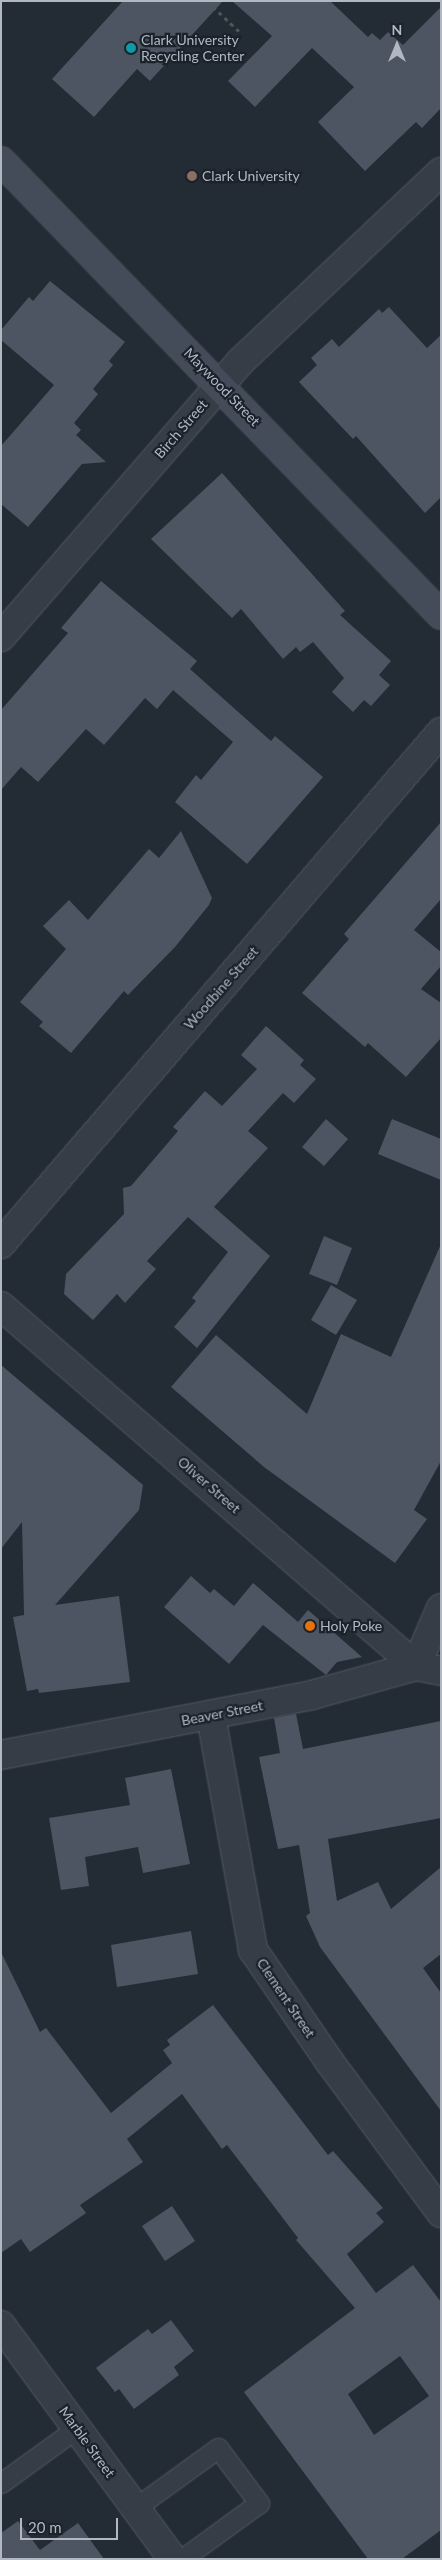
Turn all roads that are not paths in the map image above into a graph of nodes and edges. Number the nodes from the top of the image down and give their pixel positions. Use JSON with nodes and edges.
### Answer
{"nodes":[{"id":1,"x":1,"y":161,"type":"edge"},
{"id":2,"x":441,"y":172,"type":"edge"},
{"id":3,"x":220,"y":386,"type":"junction"},
{"id":4,"x":441,"y":615,"type":"edge"},
{"id":5,"x":1,"y":637,"type":"edge"},
{"id":6,"x":441,"y":732,"type":"edge"},
{"id":7,"x":1,"y":1244,"type":"edge"},
{"id":8,"x":1,"y":1306,"type":"edge"},
{"id":9,"x":441,"y":1608,"type":"edge"},
{"id":10,"x":428,"y":1669,"type":"edge"},
{"id":11,"x":212,"y":1716,"type":"junction"},
{"id":12,"x":1,"y":1755,"type":"edge"},
{"id":13,"x":441,"y":2213,"type":"edge"},
{"id":14,"x":1,"y":2325,"type":"edge"},
{"id":15,"x":77,"y":2428,"type":"junction"},
{"id":16,"x":1,"y":2483,"type":"edge"},
{"id":17,"x":135,"y":2508,"type":"junction"},
{"id":18,"x":173,"y":2559,"type":"edge"},
{"id":19,"x":182,"y":2559,"type":"edge"}],
"edges":[{"from":1,"to":3,"type":"street","name":"Maywood Street"},
{"from":2,"to":3,"type":"street","name":"Birch Street"},
{"from":3,"to":4,"type":"street","name":"Maywood Street"},
{"from":3,"to":5,"type":"street","name":"Birch Street"},
{"from":6,"to":7,"type":"street","name":"Woodbine Street"},
{"from":8,"to":10,"type":"street","name":"Oliver Street"},
{"from":9,"to":10,"type":"street"},
{"from":10,"to":11,"type":"street","name":"Beaver Street"},
{"from":11,"to":12,"type":"street","name":"Beaver Street"},
{"from":11,"to":13,"type":"street","name":"Clement Street"},
{"from":14,"to":15,"type":"street","name":"Marble Street"},
{"from":15,"to":16,"type":"lane"},
{"from":15,"to":17,"type":"street","name":"Marble Street"},
{"from":17,"to":18,"type":"street","name":"Marble Street"},
{"from":17,"to":19,"type":"lane"}]}
